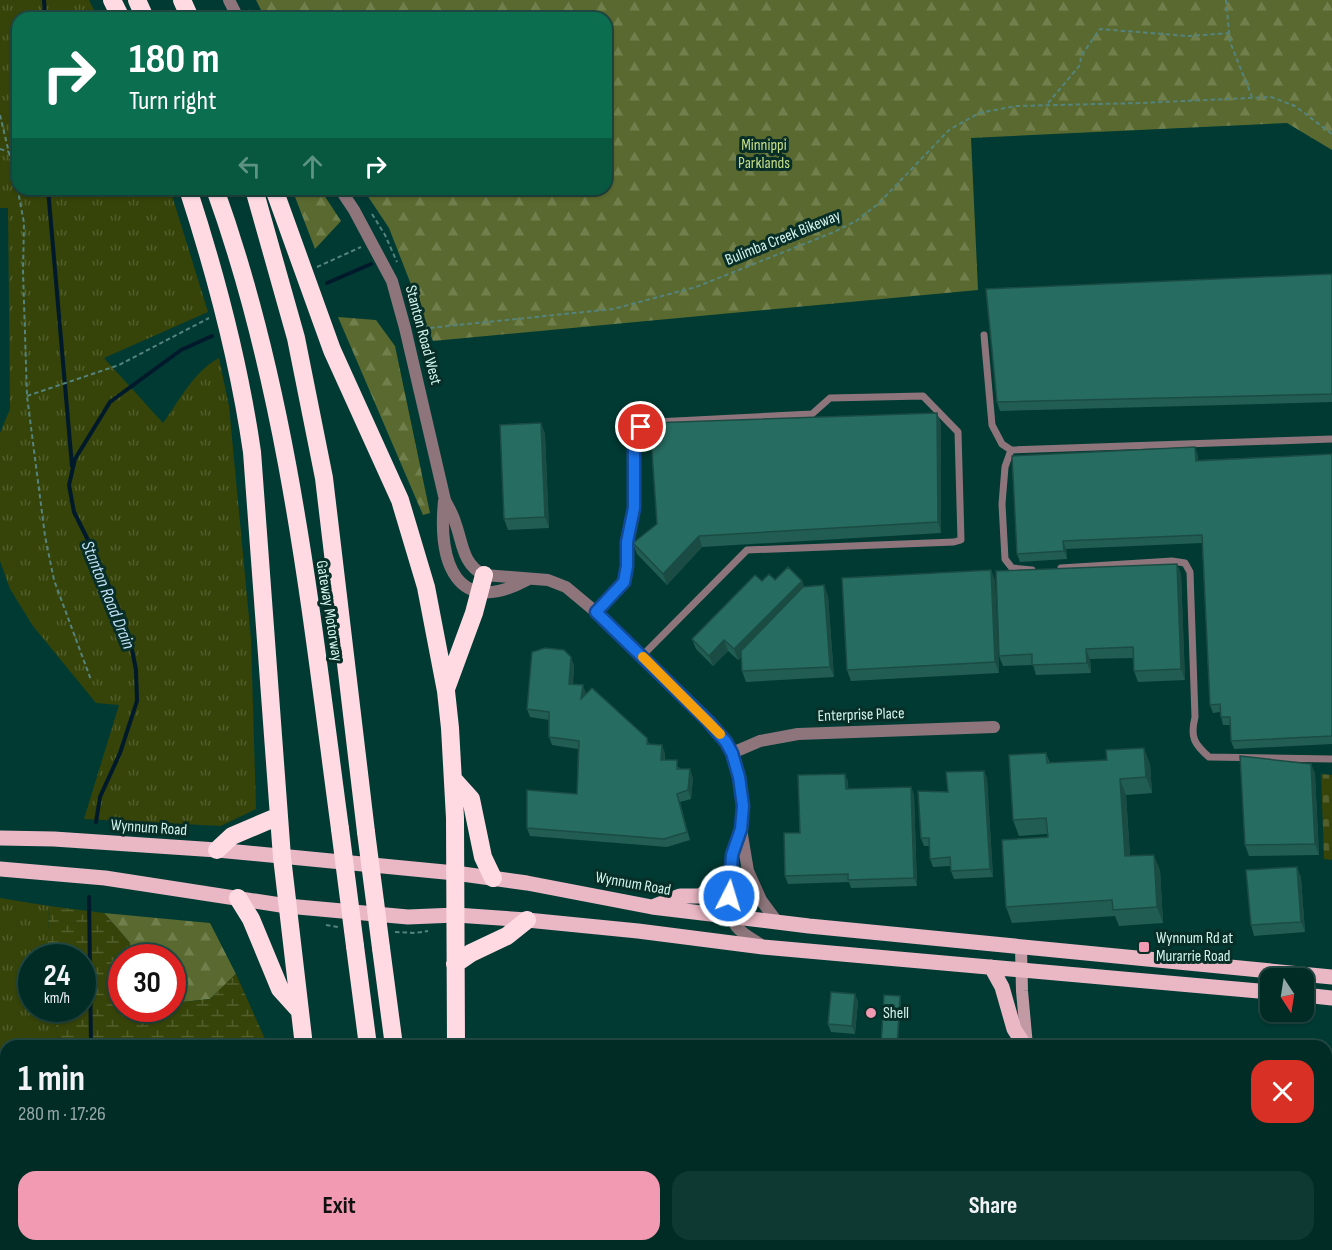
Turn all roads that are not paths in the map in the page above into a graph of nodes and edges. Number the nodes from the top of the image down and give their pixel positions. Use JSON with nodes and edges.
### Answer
{"nodes":[{"id":1,"x":190,"y":195,"type":"edge"},
{"id":2,"x":217,"y":195,"type":"edge"},
{"id":3,"x":256,"y":195,"type":"edge"},
{"id":4,"x":276,"y":195,"type":"edge"},
{"id":5,"x":344,"y":195,"type":"edge"},
{"id":6,"x":984,"y":335,"type":"dead end"},
{"id":7,"x":1332,"y":439,"type":"edge"},
{"id":8,"x":1011,"y":450,"type":"junction"},
{"id":9,"x":445,"y":500,"type":"junction"},
{"id":10,"x":1053,"y":569,"type":"edge"},
{"id":11,"x":1041,"y":570,"type":"edge"},
{"id":12,"x":527,"y":580,"type":"junction"},
{"id":13,"x":482,"y":584,"type":"junction"},
{"id":14,"x":596,"y":612,"type":"junction"},
{"id":15,"x":642,"y":656,"type":"junction"},
{"id":16,"x":446,"y":691,"type":"junction"},
{"id":17,"x":994,"y":727,"type":"dead end"},
{"id":18,"x":732,"y":753,"type":"junction"},
{"id":19,"x":1332,"y":759,"type":"edge"},
{"id":20,"x":453,"y":779,"type":"junction"},
{"id":21,"x":279,"y":816,"type":"junction"},
{"id":22,"x":741,"y":829,"type":"junction"},
{"id":23,"x":0,"y":838,"type":"edge"},
{"id":24,"x":217,"y":850,"type":"junction"},
{"id":25,"x":282,"y":856,"type":"junction"},
{"id":26,"x":0,"y":869,"type":"edge"},
{"id":27,"x":455,"y":873,"type":"junction"},
{"id":28,"x":730,"y":874,"type":"junction"},
{"id":29,"x":493,"y":878,"type":"junction"},
{"id":30,"x":237,"y":898,"type":"junction"},
{"id":31,"x":287,"y":906,"type":"junction"},
{"id":32,"x":652,"y":907,"type":"junction"},
{"id":33,"x":456,"y":915,"type":"junction"},
{"id":34,"x":730,"y":917,"type":"junction"},
{"id":35,"x":527,"y":920,"type":"junction"},
{"id":36,"x":778,"y":922,"type":"junction"},
{"id":37,"x":763,"y":947,"type":"junction"},
{"id":38,"x":1021,"y":947,"type":"junction"},
{"id":39,"x":455,"y":964,"type":"junction"},
{"id":40,"x":991,"y":967,"type":"junction"},
{"id":41,"x":1021,"y":970,"type":"junction"},
{"id":42,"x":1332,"y":977,"type":"edge"},
{"id":43,"x":1260,"y":991,"type":"edge"},
{"id":44,"x":1314,"y":997,"type":"edge"},
{"id":45,"x":1332,"y":998,"type":"edge"},
{"id":46,"x":299,"y":1010,"type":"junction"},
{"id":47,"x":303,"y":1040,"type":"edge"},
{"id":48,"x":367,"y":1040,"type":"edge"},
{"id":49,"x":393,"y":1040,"type":"edge"},
{"id":50,"x":456,"y":1040,"type":"edge"},
{"id":51,"x":1022,"y":1040,"type":"edge"},
{"id":52,"x":1026,"y":1040,"type":"edge"}],
"edges":[{"from":1,"to":21,"type":"highway"},
{"from":2,"to":48,"type":"highway","name":"Gateway Motorway","bridge":true},
{"from":3,"to":49,"type":"highway","name":"Gateway Motorway","bridge":true},
{"from":4,"to":16,"type":"highway"},
{"from":5,"to":9,"type":"street","name":"Stanton Road West"},
{"from":6,"to":8,"type":"lane"},
{"from":7,"to":8,"type":"lane"},
{"from":8,"to":11,"type":"lane"},
{"from":9,"to":13,"type":"street","name":"Stanton Road West"},
{"from":9,"to":13,"type":"street","name":"Stanton Road West"},
{"from":10,"to":19,"type":"lane"},
{"from":12,"to":13,"type":"street"},
{"from":12,"to":13,"type":"street"},
{"from":12,"to":14,"type":"street"},
{"from":13,"to":16,"type":"highway"},
{"from":14,"to":15,"type":"street"},
{"from":14,"to":15,"type":"lane"},
{"from":15,"to":18,"type":"street"},
{"from":16,"to":20,"type":"highway"},
{"from":17,"to":18,"type":"street","name":"Enterprise Place"},
{"from":18,"to":22,"type":"street"},
{"from":20,"to":27,"type":"highway"},
{"from":20,"to":29,"type":"highway"},
{"from":21,"to":24,"type":"highway"},
{"from":21,"to":25,"type":"highway"},
{"from":22,"to":28,"type":"street"},
{"from":22,"to":36,"type":"street"},
{"from":23,"to":24,"type":"main road","name":"Wynnum Road"},
{"from":24,"to":25,"type":"main road","name":"Wynnum Road"},
{"from":25,"to":27,"type":"main road","name":"Wynnum Road"},
{"from":25,"to":31,"type":"highway"},
{"from":26,"to":30,"type":"main road"},
{"from":27,"to":29,"type":"main road","name":"Wynnum Road"},
{"from":27,"to":33,"type":"highway"},
{"from":28,"to":32,"type":"main road"},
{"from":28,"to":34,"type":"street"},
{"from":29,"to":32,"type":"main road","name":"Wynnum Road"},
{"from":30,"to":31,"type":"main road"},
{"from":30,"to":46,"type":"highway"},
{"from":31,"to":33,"type":"main road"},
{"from":31,"to":46,"type":"highway"},
{"from":32,"to":34,"type":"main road","name":"Wynnum Road"},
{"from":33,"to":35,"type":"main road"},
{"from":33,"to":39,"type":"highway"},
{"from":34,"to":36,"type":"main road","name":"Wynnum Road"},
{"from":34,"to":37,"type":"street"},
{"from":35,"to":37,"type":"main road"},
{"from":35,"to":39,"type":"highway"},
{"from":36,"to":38,"type":"main road","name":"Wynnum Road"},
{"from":37,"to":40,"type":"main road"},
{"from":38,"to":41,"type":"street"},
{"from":38,"to":42,"type":"main road","name":"Wynnum Road"},
{"from":39,"to":50,"type":"highway"},
{"from":40,"to":41,"type":"main road"},
{"from":40,"to":51,"type":"main road"},
{"from":41,"to":43,"type":"main road"},
{"from":41,"to":52,"type":"street"},
{"from":44,"to":45,"type":"main road"},
{"from":46,"to":47,"type":"highway"}]}
